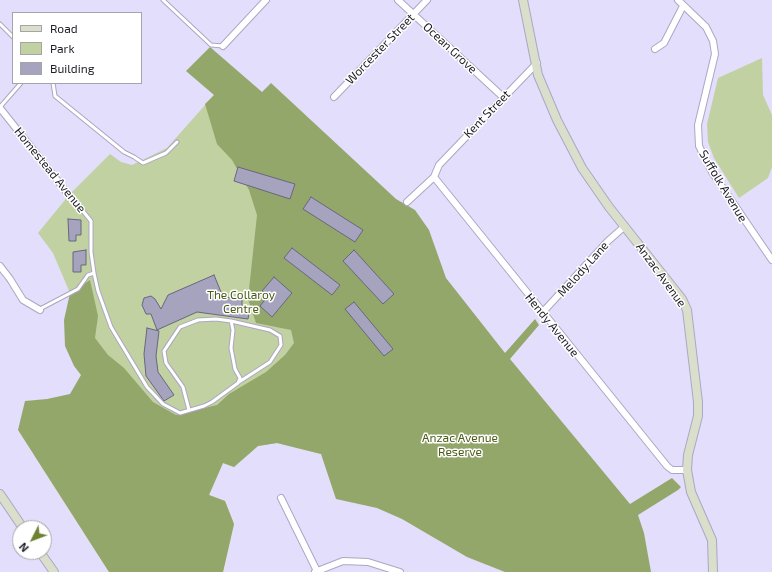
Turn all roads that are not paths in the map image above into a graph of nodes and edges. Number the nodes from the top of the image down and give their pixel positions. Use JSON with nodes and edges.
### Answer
{"nodes":[{"id":1,"x":163,"y":0,"type":"edge"},
{"id":2,"x":266,"y":0,"type":"edge"},
{"id":3,"x":398,"y":0,"type":"edge"},
{"id":4,"x":427,"y":0,"type":"edge"},
{"id":5,"x":523,"y":0,"type":"edge"},
{"id":6,"x":678,"y":0,"type":"edge"},
{"id":7,"x":683,"y":6,"type":"junction"},
{"id":8,"x":413,"y":14,"type":"junction"},
{"id":9,"x":0,"y":24,"type":"edge"},
{"id":10,"x":12,"y":36,"type":"edge"},
{"id":11,"x":223,"y":46,"type":"joint"},
{"id":12,"x":655,"y":49,"type":"dead end"},
{"id":13,"x":537,"y":63,"type":"junction"},
{"id":14,"x":20,"y":84,"type":"edge"},
{"id":15,"x":53,"y":84,"type":"edge"},
{"id":16,"x":334,"y":97,"type":"dead end"},
{"id":17,"x":503,"y":97,"type":"junction"},
{"id":18,"x":0,"y":107,"type":"edge"},
{"id":19,"x":177,"y":142,"type":"dead end"},
{"id":20,"x":434,"y":177,"type":"junction"},
{"id":21,"x":69,"y":195,"type":"joint"},
{"id":22,"x":407,"y":202,"type":"dead end"},
{"id":23,"x":624,"y":226,"type":"junction"},
{"id":24,"x":772,"y":260,"type":"edge"},
{"id":25,"x":0,"y":266,"type":"edge"},
{"id":26,"x":94,"y":273,"type":"junction"},
{"id":27,"x":40,"y":310,"type":"joint"},
{"id":28,"x":542,"y":313,"type":"junction"},
{"id":29,"x":231,"y":321,"type":"junction"},
{"id":30,"x":238,"y":383,"type":"junction"},
{"id":31,"x":189,"y":410,"type":"junction"},
{"id":32,"x":687,"y":470,"type":"junction"},
{"id":33,"x":0,"y":494,"type":"edge"},
{"id":34,"x":281,"y":498,"type":"dead end"},
{"id":35,"x":18,"y":520,"type":"edge"},
{"id":36,"x":46,"y":560,"type":"edge"},
{"id":37,"x":316,"y":571,"type":"edge"},
{"id":38,"x":54,"y":572,"type":"edge"},
{"id":39,"x":400,"y":572,"type":"edge"},
{"id":40,"x":713,"y":572,"type":"edge"}],
"edges":[{"from":1,"to":11,"type":"lane"},
{"from":2,"to":11,"type":"street"},
{"from":3,"to":8,"type":"street","name":"Ocean Grove"},
{"from":4,"to":8,"type":"street","name":"Worcester Street"},
{"from":5,"to":13,"type":"street","name":"Anzac Avenue"},
{"from":6,"to":7,"type":"street","name":"Suffolk Avenue"},
{"from":7,"to":12,"type":"street"},
{"from":7,"to":24,"type":"street","name":"Suffolk Avenue"},
{"from":8,"to":16,"type":"street","name":"Worcester Street"},
{"from":8,"to":17,"type":"street","name":"Ocean Grove"},
{"from":9,"to":10,"type":"lane"},
{"from":13,"to":17,"type":"street","name":"Kent Street"},
{"from":13,"to":23,"type":"street","name":"Anzac Avenue"},
{"from":14,"to":18,"type":"lane"},
{"from":15,"to":19,"type":"lane"},
{"from":17,"to":20,"type":"street","name":"Kent Street"},
{"from":18,"to":21,"type":"street","name":"Homestead Avenue"},
{"from":20,"to":22,"type":"street"},
{"from":20,"to":28,"type":"street","name":"Hendy Avenue"},
{"from":21,"to":26,"type":"lane","name":"Homestead Avenue"},
{"from":23,"to":28,"type":"street","name":"Melody Lane"},
{"from":23,"to":32,"type":"street","name":"Anzac Avenue"},
{"from":25,"to":27,"type":"street"},
{"from":26,"to":27,"type":"lane"},
{"from":26,"to":31,"type":"lane","name":"Homestead Avenue"},
{"from":28,"to":32,"type":"street","name":"Hendy Avenue"},
{"from":29,"to":30,"type":"lane"},
{"from":29,"to":30,"type":"lane","name":"Homestead Avenue"},
{"from":29,"to":31,"type":"lane"},
{"from":30,"to":31,"type":"lane","name":"Homestead Avenue"},
{"from":32,"to":40,"type":"street","name":"Anzac Avenue"},
{"from":33,"to":35,"type":"street"},
{"from":34,"to":37,"type":"street"},
{"from":36,"to":38,"type":"street"},
{"from":37,"to":39,"type":"street"}]}
